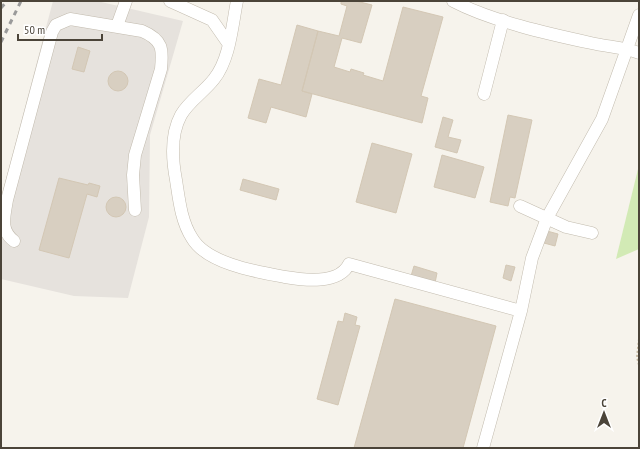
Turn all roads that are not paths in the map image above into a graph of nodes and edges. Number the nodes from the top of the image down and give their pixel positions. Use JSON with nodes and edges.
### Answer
{"nodes":[{"id":1,"x":126,"y":1,"type":"edge"},
{"id":2,"x":170,"y":1,"type":"edge"},
{"id":3,"x":237,"y":1,"type":"edge"},
{"id":4,"x":452,"y":1,"type":"edge"},
{"id":5,"x":639,"y":15,"type":"edge"},
{"id":6,"x":502,"y":20,"type":"junction"},
{"id":7,"x":117,"y":26,"type":"junction"},
{"id":8,"x":228,"y":43,"type":"junction"},
{"id":9,"x":626,"y":48,"type":"junction"},
{"id":10,"x":639,"y":53,"type":"edge"},
{"id":11,"x":484,"y":94,"type":"dead end"},
{"id":12,"x":520,"y":206,"type":"dead end"},
{"id":13,"x":134,"y":210,"type":"dead end"},
{"id":14,"x":547,"y":218,"type":"junction"},
{"id":15,"x":592,"y":233,"type":"dead end"},
{"id":16,"x":14,"y":240,"type":"dead end"},
{"id":17,"x":521,"y":311,"type":"junction"},
{"id":18,"x":483,"y":448,"type":"edge"}],
"edges":[{"from":1,"to":7,"type":"street"},
{"from":2,"to":8,"type":"street"},
{"from":3,"to":8,"type":"street"},
{"from":4,"to":6,"type":"street"},
{"from":5,"to":9,"type":"street"},
{"from":6,"to":9,"type":"street"},
{"from":6,"to":11,"type":"street"},
{"from":7,"to":13,"type":"street"},
{"from":7,"to":16,"type":"street"},
{"from":8,"to":17,"type":"street"},
{"from":9,"to":10,"type":"street"},
{"from":9,"to":14,"type":"street"},
{"from":12,"to":14,"type":"street"},
{"from":14,"to":15,"type":"street"},
{"from":14,"to":17,"type":"street"},
{"from":17,"to":18,"type":"street"}]}
